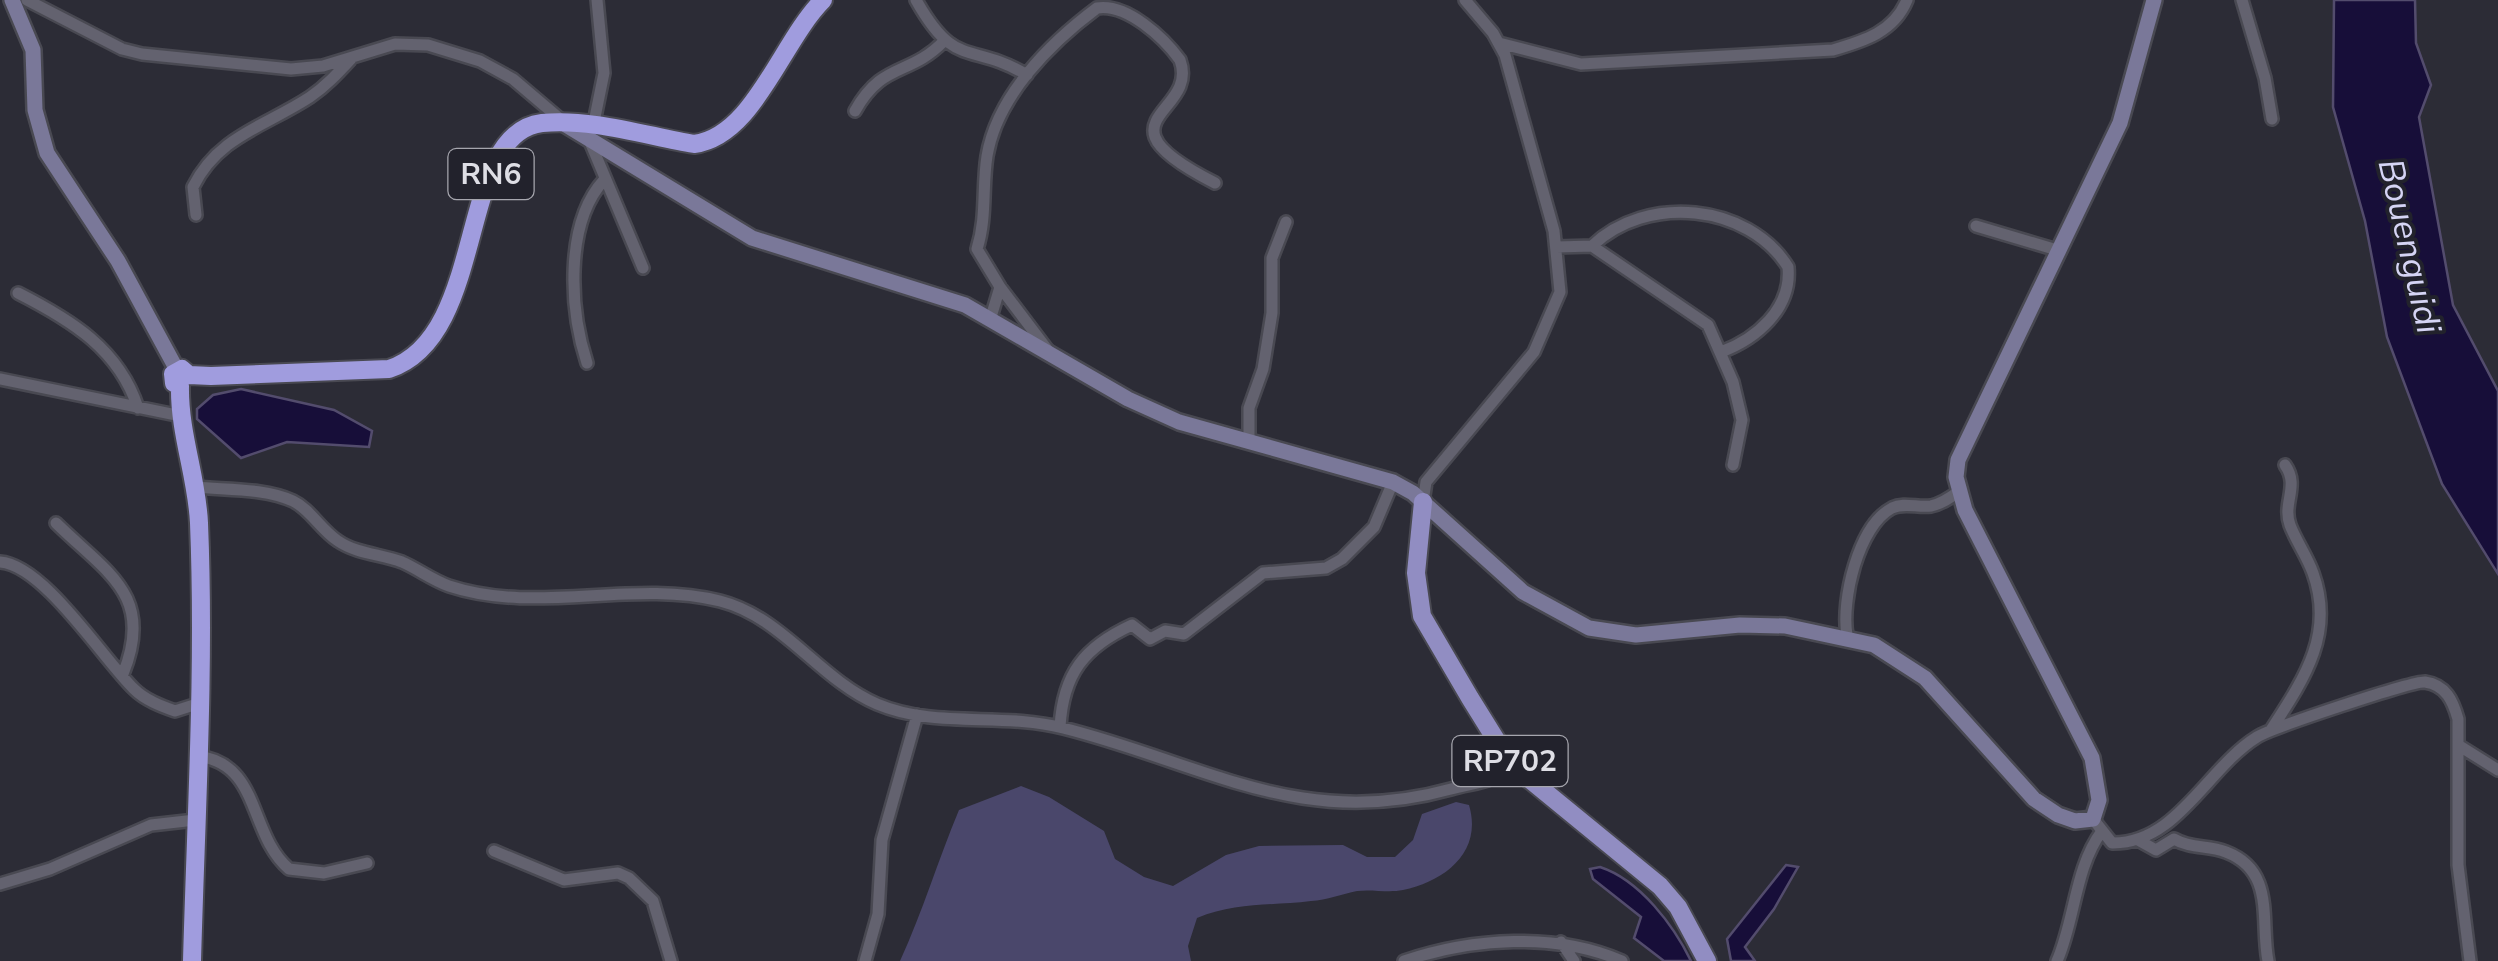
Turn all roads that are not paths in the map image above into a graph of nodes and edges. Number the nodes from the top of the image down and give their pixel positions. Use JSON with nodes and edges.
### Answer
{"nodes":[{"id":1,"x":12,"y":0,"type":"edge"},
{"id":2,"x":27,"y":0,"type":"edge"},
{"id":3,"x":597,"y":0,"type":"edge"},
{"id":4,"x":823,"y":0,"type":"edge"},
{"id":5,"x":916,"y":0,"type":"edge"},
{"id":6,"x":1466,"y":0,"type":"edge"},
{"id":7,"x":1907,"y":0,"type":"edge"},
{"id":8,"x":2154,"y":0,"type":"edge"},
{"id":9,"x":2242,"y":0,"type":"edge"},
{"id":10,"x":1098,"y":4,"type":"edge"},
{"id":11,"x":944,"y":41,"type":"junction"},
{"id":12,"x":1500,"y":43,"type":"junction"},
{"id":13,"x":353,"y":58,"type":"junction"},
{"id":14,"x":1026,"y":75,"type":"junction"},
{"id":15,"x":855,"y":111,"type":"dead end"},
{"id":16,"x":2272,"y":119,"type":"dead end"},
{"id":17,"x":566,"y":125,"type":"junction"},
{"id":18,"x":592,"y":136,"type":"junction"},
{"id":19,"x":604,"y":180,"type":"junction"},
{"id":20,"x":1215,"y":184,"type":"dead end"},
{"id":21,"x":196,"y":214,"type":"dead end"},
{"id":22,"x":1286,"y":222,"type":"dead end"},
{"id":23,"x":1976,"y":226,"type":"dead end"},
{"id":24,"x":1592,"y":246,"type":"junction"},
{"id":25,"x":1557,"y":247,"type":"junction"},
{"id":26,"x":2057,"y":250,"type":"junction"},
{"id":27,"x":643,"y":268,"type":"dead end"},
{"id":28,"x":1000,"y":287,"type":"junction"},
{"id":29,"x":18,"y":293,"type":"dead end"},
{"id":30,"x":991,"y":316,"type":"junction"},
{"id":31,"x":1047,"y":349,"type":"junction"},
{"id":32,"x":1721,"y":352,"type":"junction"},
{"id":33,"x":586,"y":362,"type":"dead end"},
{"id":34,"x":182,"y":377,"type":"junction"},
{"id":35,"x":0,"y":378,"type":"edge"},
{"id":36,"x":138,"y":408,"type":"junction"},
{"id":37,"x":181,"y":416,"type":"junction"},
{"id":38,"x":1249,"y":443,"type":"junction"},
{"id":39,"x":1733,"y":465,"type":"dead end"},
{"id":40,"x":2285,"y":466,"type":"dead end"},
{"id":41,"x":1393,"y":482,"type":"junction"},
{"id":42,"x":196,"y":487,"type":"junction"},
{"id":43,"x":1958,"y":492,"type":"junction"},
{"id":44,"x":1423,"y":502,"type":"junction"},
{"id":45,"x":56,"y":522,"type":"dead end"},
{"id":46,"x":0,"y":562,"type":"edge"},
{"id":47,"x":1847,"y":635,"type":"junction"},
{"id":48,"x":123,"y":674,"type":"junction"},
{"id":49,"x":200,"y":704,"type":"junction"},
{"id":50,"x":917,"y":715,"type":"junction"},
{"id":51,"x":1060,"y":727,"type":"junction"},
{"id":52,"x":2272,"y":730,"type":"junction"},
{"id":53,"x":2458,"y":744,"type":"junction"},
{"id":54,"x":197,"y":756,"type":"junction"},
{"id":55,"x":1511,"y":764,"type":"junction"},
{"id":56,"x":2498,"y":770,"type":"edge"},
{"id":57,"x":195,"y":820,"type":"junction"},
{"id":58,"x":2098,"y":825,"type":"junction"},
{"id":59,"x":2138,"y":840,"type":"junction"},
{"id":60,"x":494,"y":851,"type":"dead end"},
{"id":61,"x":366,"y":863,"type":"dead end"},
{"id":62,"x":0,"y":884,"type":"edge"},
{"id":63,"x":1561,"y":942,"type":"junction"},
{"id":64,"x":1476,"y":954,"type":"edge"},
{"id":65,"x":192,"y":961,"type":"edge"},
{"id":66,"x":671,"y":961,"type":"edge"},
{"id":67,"x":865,"y":961,"type":"edge"},
{"id":68,"x":1404,"y":961,"type":"edge"},
{"id":69,"x":1574,"y":961,"type":"edge"},
{"id":70,"x":1622,"y":961,"type":"edge"},
{"id":71,"x":1707,"y":961,"type":"edge"},
{"id":72,"x":2056,"y":961,"type":"edge"},
{"id":73,"x":2268,"y":961,"type":"edge"},
{"id":74,"x":2470,"y":961,"type":"edge"}],
"edges":[{"from":1,"to":34,"type":"main road"},
{"from":2,"to":13,"type":"street"},
{"from":3,"to":18,"type":"street"},
{"from":4,"to":18,"type":"highway","number":"RN6"},
{"from":5,"to":11,"type":"street"},
{"from":6,"to":12,"type":"street"},
{"from":7,"to":12,"type":"street"},
{"from":8,"to":26,"type":"main road"},
{"from":9,"to":16,"type":"street"},
{"from":10,"to":14,"type":"street"},
{"from":10,"to":20,"type":"street"},
{"from":11,"to":14,"type":"street"},
{"from":11,"to":15,"type":"street"},
{"from":12,"to":25,"type":"street"},
{"from":13,"to":17,"type":"street"},
{"from":13,"to":21,"type":"street"},
{"from":14,"to":28,"type":"street"},
{"from":17,"to":18,"type":"highway","number":"RN6"},
{"from":17,"to":34,"type":"highway","number":"RN6"},
{"from":18,"to":19,"type":"street"},
{"from":18,"to":30,"type":"main road"},
{"from":19,"to":27,"type":"street"},
{"from":19,"to":33,"type":"street"},
{"from":22,"to":38,"type":"street"},
{"from":23,"to":26,"type":"street"},
{"from":24,"to":25,"type":"street"},
{"from":24,"to":32,"type":"street"},
{"from":24,"to":32,"type":"street"},
{"from":25,"to":44,"type":"street"},
{"from":26,"to":43,"type":"main road"},
{"from":28,"to":30,"type":"street"},
{"from":28,"to":31,"type":"street"},
{"from":29,"to":36,"type":"street"},
{"from":30,"to":31,"type":"main road"},
{"from":31,"to":38,"type":"main road"},
{"from":32,"to":39,"type":"street"},
{"from":34,"to":37,"type":"highway"},
{"from":35,"to":36,"type":"street"},
{"from":36,"to":37,"type":"street"},
{"from":37,"to":42,"type":"highway"},
{"from":38,"to":41,"type":"main road"},
{"from":40,"to":52,"type":"street"},
{"from":41,"to":44,"type":"main road"},
{"from":41,"to":51,"type":"street"},
{"from":42,"to":49,"type":"highway"},
{"from":42,"to":50,"type":"street"},
{"from":43,"to":47,"type":"street"},
{"from":43,"to":58,"type":"main road"},
{"from":44,"to":47,"type":"main road"},
{"from":44,"to":55,"type":"main road","number":"RP702"},
{"from":45,"to":48,"type":"street"},
{"from":46,"to":48,"type":"street"},
{"from":47,"to":58,"type":"main road"},
{"from":48,"to":49,"type":"street"},
{"from":49,"to":54,"type":"highway"},
{"from":50,"to":51,"type":"street"},
{"from":50,"to":67,"type":"street"},
{"from":51,"to":55,"type":"street"},
{"from":52,"to":53,"type":"street"},
{"from":52,"to":59,"type":"street"},
{"from":53,"to":56,"type":"street"},
{"from":53,"to":74,"type":"street"},
{"from":54,"to":57,"type":"highway"},
{"from":54,"to":61,"type":"street"},
{"from":55,"to":71,"type":"main road","number":"RP702"},
{"from":57,"to":62,"type":"street"},
{"from":57,"to":65,"type":"highway"},
{"from":58,"to":59,"type":"street"},
{"from":58,"to":72,"type":"street"},
{"from":59,"to":73,"type":"street"},
{"from":60,"to":66,"type":"street"},
{"from":63,"to":64,"type":"street"},
{"from":63,"to":69,"type":"street"},
{"from":63,"to":70,"type":"street"},
{"from":64,"to":68,"type":"street"}]}
